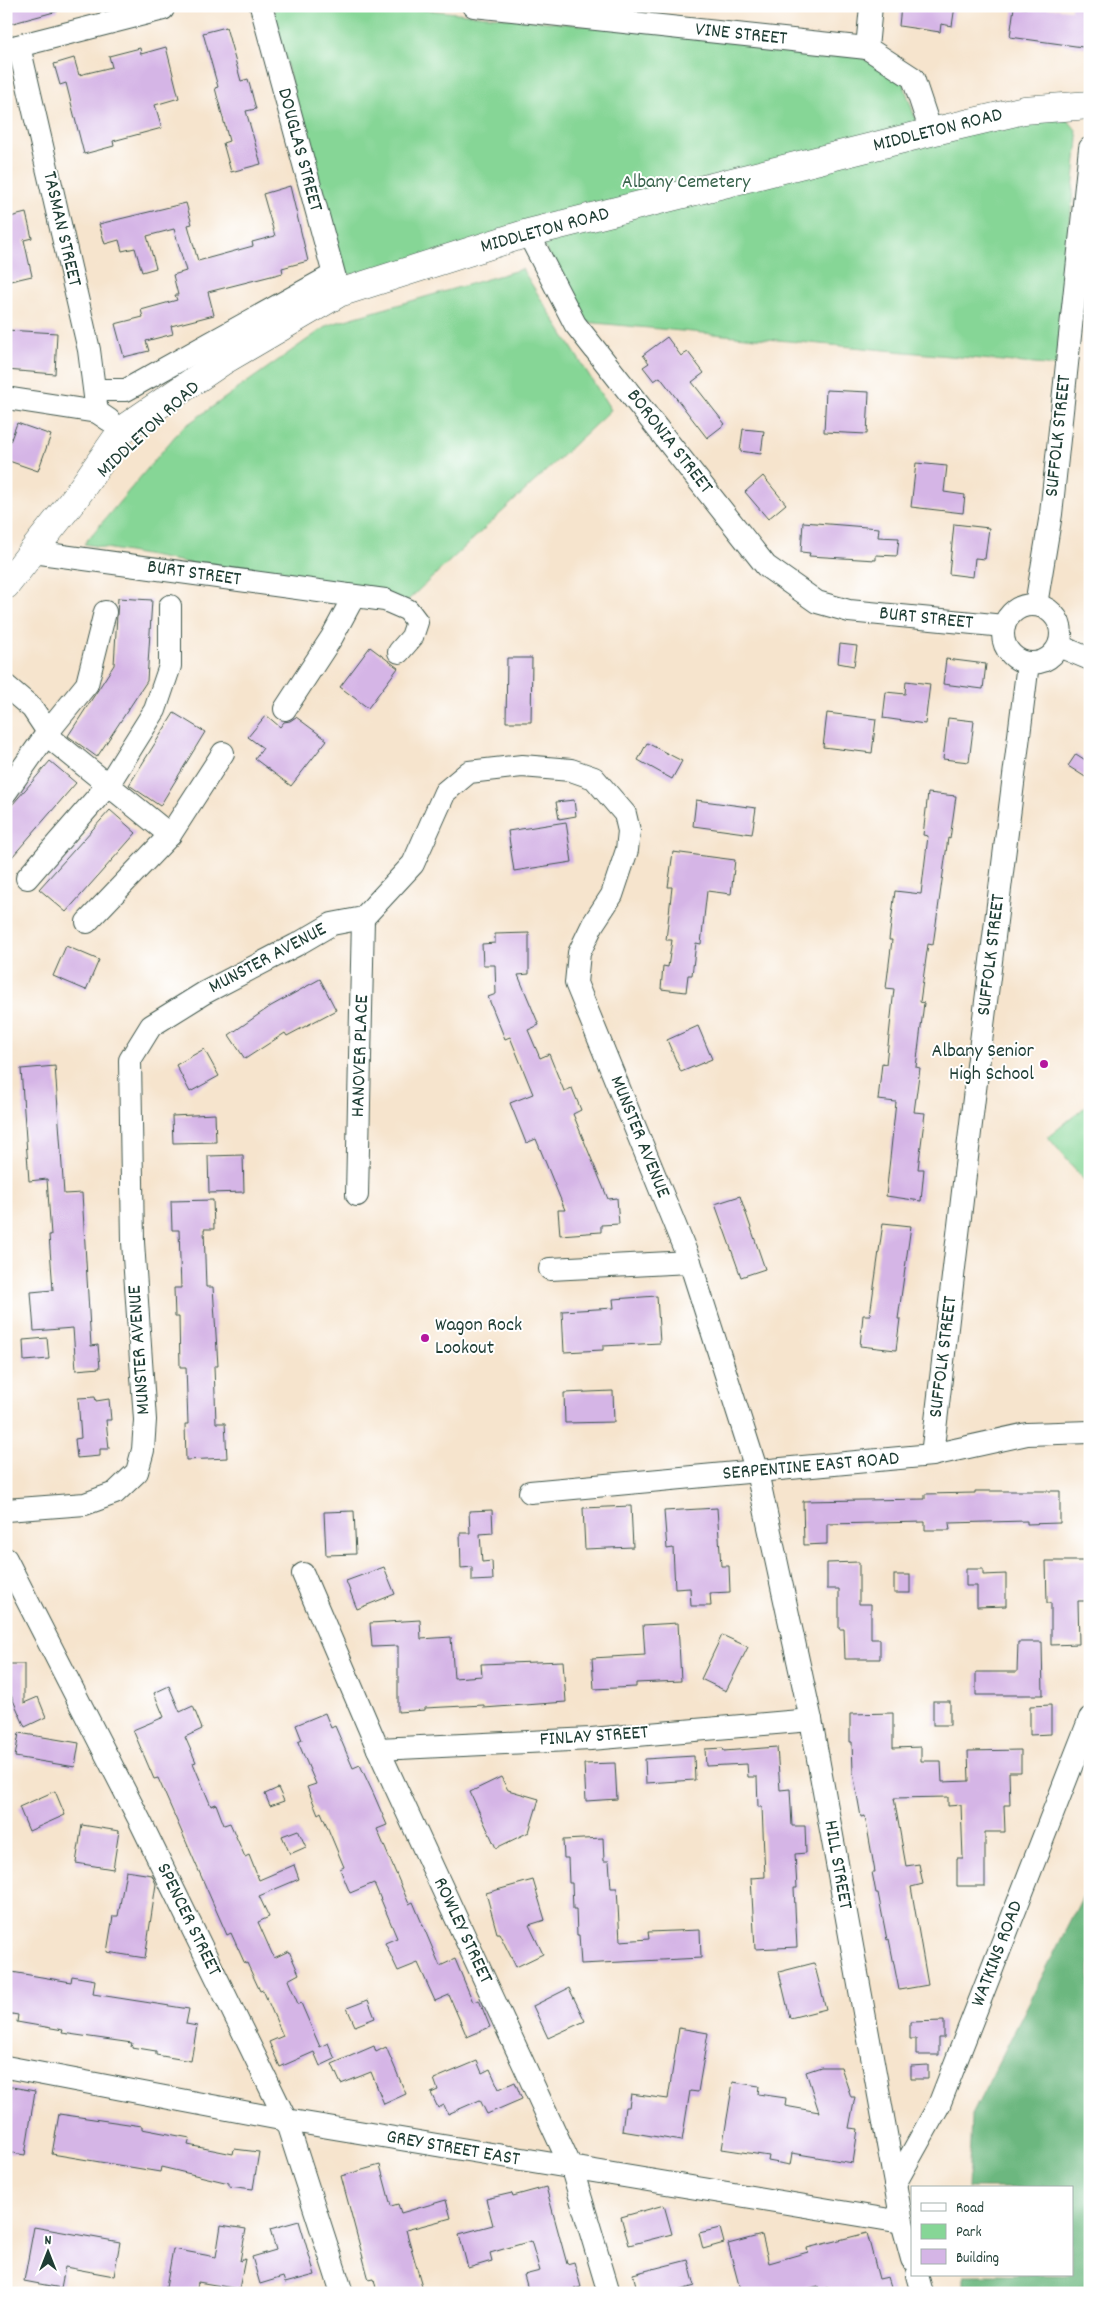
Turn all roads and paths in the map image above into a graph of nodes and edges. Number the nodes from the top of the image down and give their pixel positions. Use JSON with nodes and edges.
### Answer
{"nodes":[{"id":1,"x":260,"y":6,"type":"edge"},
{"id":2,"x":474,"y":6,"type":"edge"},
{"id":3,"x":871,"y":6,"type":"edge"},
{"id":4,"x":164,"y":9,"type":"dead end"},
{"id":5,"x":12,"y":48,"type":"edge"},
{"id":6,"x":866,"y":48,"type":"junction"},
{"id":7,"x":1090,"y":105,"type":"edge"},
{"id":8,"x":931,"y":132,"type":"junction"},
{"id":9,"x":1090,"y":148,"type":"edge"},
{"id":10,"x":528,"y":233,"type":"junction"},
{"id":11,"x":336,"y":284,"type":"junction"},
{"id":12,"x":223,"y":361,"type":"junction"},
{"id":13,"x":96,"y":390,"type":"junction"},
{"id":14,"x":6,"y":398,"type":"edge"},
{"id":15,"x":97,"y":412,"type":"junction"},
{"id":16,"x":123,"y":429,"type":"junction"},
{"id":17,"x":75,"y":498,"type":"junction"},
{"id":18,"x":34,"y":552,"type":"junction"},
{"id":19,"x":6,"y":585,"type":"edge"},
{"id":20,"x":354,"y":596,"type":"junction"},
{"id":21,"x":1036,"y":605,"type":"junction"},
{"id":22,"x":170,"y":606,"type":"dead end"},
{"id":23,"x":849,"y":611,"type":"joint"},
{"id":24,"x":105,"y":612,"type":"dead end"},
{"id":25,"x":1004,"y":626,"type":"junction"},
{"id":26,"x":1059,"y":646,"type":"junction"},
{"id":27,"x":399,"y":652,"type":"dead end"},
{"id":28,"x":1090,"y":659,"type":"edge"},
{"id":29,"x":1028,"y":663,"type":"junction"},
{"id":30,"x":6,"y":686,"type":"edge"},
{"id":31,"x":285,"y":709,"type":"dead end"},
{"id":32,"x":48,"y":732,"type":"junction"},
{"id":33,"x":223,"y":753,"type":"dead end"},
{"id":34,"x":108,"y":785,"type":"junction"},
{"id":35,"x":6,"y":792,"type":"edge"},
{"id":36,"x":170,"y":834,"type":"junction"},
{"id":37,"x":27,"y":878,"type":"dead end"},
{"id":38,"x":363,"y":918,"type":"junction"},
{"id":39,"x":87,"y":922,"type":"dead end"},
{"id":40,"x":357,"y":1195,"type":"dead end"},
{"id":41,"x":690,"y":1262,"type":"junction"},
{"id":42,"x":550,"y":1269,"type":"dead end"},
{"id":43,"x":1090,"y":1432,"type":"edge"},
{"id":44,"x":932,"y":1455,"type":"junction"},
{"id":45,"x":758,"y":1472,"type":"junction"},
{"id":46,"x":530,"y":1492,"type":"dead end"},
{"id":47,"x":6,"y":1510,"type":"edge"},
{"id":48,"x":6,"y":1559,"type":"edge"},
{"id":49,"x":303,"y":1574,"type":"dead end"},
{"id":50,"x":1090,"y":1718,"type":"edge"},
{"id":51,"x":810,"y":1720,"type":"junction"},
{"id":52,"x":378,"y":1749,"type":"junction"},
{"id":53,"x":6,"y":2067,"type":"edge"},
{"id":54,"x":286,"y":2120,"type":"junction"},
{"id":55,"x":572,"y":2169,"type":"junction"},
{"id":56,"x":895,"y":2184,"type":"junction"},
{"id":57,"x":902,"y":2222,"type":"junction"},
{"id":58,"x":911,"y":2255,"type":"edge"},
{"id":59,"x":917,"y":2276,"type":"edge"},
{"id":60,"x":342,"y":2293,"type":"edge"},
{"id":61,"x":609,"y":2293,"type":"edge"},
{"id":62,"x":922,"y":2293,"type":"edge"}],
"edges":[{"from":1,"to":11,"type":"street","name":"DOUGLAS STREET"},
{"from":2,"to":6,"type":"street","name":"VINE STREET"},
{"from":3,"to":6,"type":"street"},
{"from":4,"to":5,"type":"street"},
{"from":5,"to":13,"type":"street","name":"TASMAN STREET"},
{"from":6,"to":8,"type":"street","name":"VINE STREET"},
{"from":7,"to":8,"type":"main road","name":"MIDDLETON ROAD"},
{"from":8,"to":10,"type":"main road","name":"MIDDLETON ROAD"},
{"from":9,"to":21,"type":"street","name":"SUFFOLK STREET"},
{"from":10,"to":11,"type":"main road","name":"MIDDLETON ROAD"},
{"from":10,"to":23,"type":"street","name":"BORONIA STREET"},
{"from":11,"to":12,"type":"main road","name":"MIDDLETON ROAD"},
{"from":11,"to":13,"type":"street","name":"MIDDLETON ROAD"},
{"from":12,"to":16,"type":"main road","name":"MIDDLETON ROAD"},
{"from":12,"to":17,"type":"main road","name":"MIDDLETON ROAD"},
{"from":13,"to":15,"type":"street","name":"TASMAN STREET"},
{"from":14,"to":15,"type":"street"},
{"from":15,"to":16,"type":"street"},
{"from":16,"to":17,"type":"main road","name":"MIDDLETON ROAD"},
{"from":17,"to":18,"type":"main road","name":"MIDDLETON ROAD"},
{"from":18,"to":19,"type":"main road","name":"MIDDLETON ROAD"},
{"from":18,"to":20,"type":"street","name":"BURT STREET"},
{"from":20,"to":27,"type":"street","name":"BURT STREET"},
{"from":20,"to":31,"type":"street"},
{"from":21,"to":25,"type":"street"},
{"from":21,"to":26,"type":"street"},
{"from":22,"to":34,"type":"street"},
{"from":23,"to":25,"type":"street","name":"BURT STREET"},
{"from":24,"to":32,"type":"street"},
{"from":25,"to":29,"type":"street"},
{"from":26,"to":28,"type":"street"},
{"from":26,"to":29,"type":"street"},
{"from":29,"to":44,"type":"street","name":"SUFFOLK STREET"},
{"from":30,"to":32,"type":"street"},
{"from":32,"to":34,"type":"street"},
{"from":32,"to":35,"type":"street"},
{"from":33,"to":36,"type":"street"},
{"from":34,"to":36,"type":"street"},
{"from":34,"to":37,"type":"street"},
{"from":36,"to":39,"type":"street"},
{"from":38,"to":40,"type":"street","name":"HANOVER PLACE"},
{"from":38,"to":41,"type":"street","name":"MUNSTER AVENUE"},
{"from":38,"to":47,"type":"street","name":"MUNSTER AVENUE"},
{"from":41,"to":42,"type":"street"},
{"from":41,"to":45,"type":"street","name":"MUNSTER AVENUE"},
{"from":43,"to":44,"type":"street","name":"SERPENTINE EAST ROAD"},
{"from":44,"to":45,"type":"street","name":"SERPENTINE EAST ROAD"},
{"from":45,"to":46,"type":"street","name":"SERPENTINE EAST ROAD"},
{"from":45,"to":51,"type":"street","name":"HILL STREET"},
{"from":48,"to":54,"type":"street","name":"SPENCER STREET"},
{"from":49,"to":52,"type":"street","name":"ROWLEY STREET"},
{"from":50,"to":56,"type":"street","name":"WATKINS ROAD"},
{"from":51,"to":52,"type":"street","name":"FINLAY STREET"},
{"from":51,"to":56,"type":"street","name":"HILL STREET"},
{"from":52,"to":55,"type":"street","name":"ROWLEY STREET"},
{"from":53,"to":54,"type":"street","name":"GREY STREET EAST"},
{"from":54,"to":55,"type":"street","name":"GREY STREET EAST"},
{"from":54,"to":60,"type":"street","name":"SPENCER STREET"},
{"from":55,"to":57,"type":"street","name":"GREY STREET EAST"},
{"from":55,"to":61,"type":"street","name":"ROWLEY STREET"},
{"from":56,"to":57,"type":"street","name":"HILL STREET"},
{"from":57,"to":58,"type":"street","name":"HILL STREET"},
{"from":59,"to":62,"type":"street"}]}
